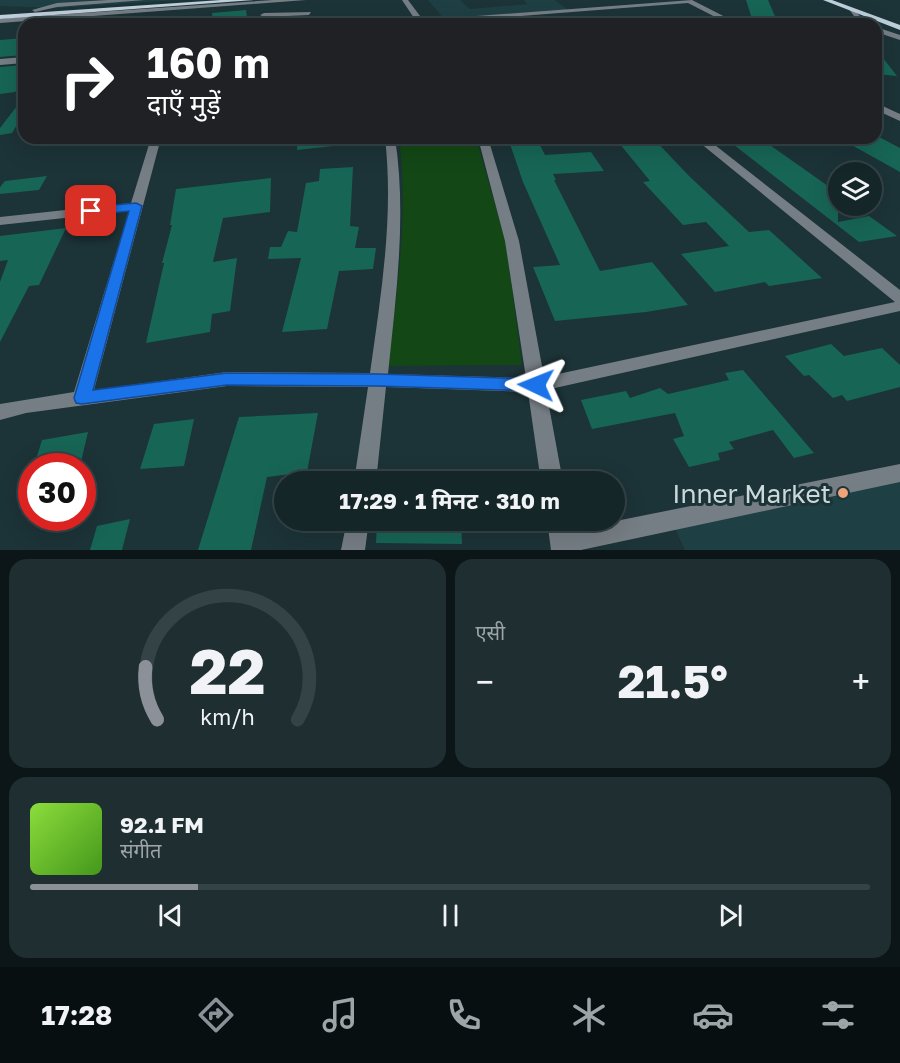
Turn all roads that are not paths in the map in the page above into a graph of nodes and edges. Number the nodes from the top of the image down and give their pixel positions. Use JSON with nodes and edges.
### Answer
{"nodes":[{"id":1,"x":142,"y":0,"type":"edge"},
{"id":2,"x":211,"y":0,"type":"edge"},
{"id":3,"x":251,"y":0,"type":"edge"},
{"id":4,"x":303,"y":0,"type":"edge"},
{"id":5,"x":405,"y":0,"type":"edge"},
{"id":6,"x":826,"y":0,"type":"edge"},
{"id":7,"x":837,"y":0,"type":"edge"},
{"id":8,"x":74,"y":2,"type":"edge"},
{"id":9,"x":59,"y":3,"type":"edge"},
{"id":10,"x":263,"y":3,"type":"junction"},
{"id":11,"x":688,"y":3,"type":"edge"},
{"id":12,"x":850,"y":9,"type":"junction"},
{"id":13,"x":309,"y":13,"type":"dead end"},
{"id":14,"x":1,"y":16,"type":"edge"},
{"id":15,"x":22,"y":16,"type":"junction"},
{"id":16,"x":264,"y":18,"type":"edge"},
{"id":17,"x":277,"y":18,"type":"edge"},
{"id":18,"x":418,"y":18,"type":"edge"},
{"id":19,"x":488,"y":18,"type":"edge"},
{"id":20,"x":563,"y":18,"type":"edge"},
{"id":21,"x":710,"y":18,"type":"edge"},
{"id":22,"x":723,"y":18,"type":"edge"},
{"id":23,"x":858,"y":18,"type":"edge"},
{"id":24,"x":874,"y":18,"type":"edge"},
{"id":25,"x":882,"y":21,"type":"edge"},
{"id":26,"x":900,"y":24,"type":"edge"},
{"id":27,"x":900,"y":28,"type":"edge"},
{"id":28,"x":882,"y":31,"type":"edge"},
{"id":29,"x":900,"y":38,"type":"edge"},
{"id":30,"x":18,"y":54,"type":"edge"},
{"id":31,"x":0,"y":56,"type":"edge"},
{"id":32,"x":18,"y":60,"type":"edge"},
{"id":33,"x":0,"y":62,"type":"edge"},
{"id":34,"x":882,"y":98,"type":"edge"},
{"id":35,"x":900,"y":107,"type":"edge"},
{"id":36,"x":882,"y":109,"type":"edge"},
{"id":37,"x":900,"y":118,"type":"edge"},
{"id":38,"x":154,"y":144,"type":"edge"},
{"id":39,"x":391,"y":144,"type":"edge"},
{"id":40,"x":485,"y":144,"type":"edge"},
{"id":41,"x":707,"y":144,"type":"edge"},
{"id":42,"x":136,"y":206,"type":"junction"},
{"id":43,"x":0,"y":221,"type":"edge"},
{"id":44,"x":900,"y":298,"type":"edge"},
{"id":45,"x":900,"y":306,"type":"edge"},
{"id":46,"x":378,"y":380,"type":"junction"},
{"id":47,"x":536,"y":385,"type":"junction"},
{"id":48,"x":82,"y":398,"type":"junction"},
{"id":49,"x":0,"y":412,"type":"edge"},
{"id":50,"x":366,"y":471,"type":"edge"},
{"id":51,"x":550,"y":471,"type":"edge"},
{"id":52,"x":900,"y":473,"type":"edge"},
{"id":53,"x":356,"y":531,"type":"edge"},
{"id":54,"x":560,"y":531,"type":"edge"},
{"id":55,"x":562,"y":547,"type":"edge"},
{"id":56,"x":353,"y":550,"type":"edge"}],
"edges":[{"from":1,"to":8,"type":"street"},
{"from":2,"to":15,"type":"main road"},
{"from":3,"to":15,"type":"main road"},
{"from":4,"to":10,"type":"street"},
{"from":5,"to":18,"type":"street"},
{"from":6,"to":12,"type":"main road"},
{"from":7,"to":26,"type":"main road"},
{"from":8,"to":9,"type":"street"},
{"from":9,"to":15,"type":"street"},
{"from":10,"to":15,"type":"street"},
{"from":10,"to":16,"type":"street"},
{"from":11,"to":19,"type":"street"},
{"from":11,"to":20,"type":"street"},
{"from":11,"to":21,"type":"street"},
{"from":11,"to":22,"type":"street"},
{"from":12,"to":23,"type":"street"},
{"from":12,"to":24,"type":"main road"},
{"from":13,"to":17,"type":"street"},
{"from":14,"to":15,"type":"street"},
{"from":25,"to":27,"type":"main road"},
{"from":28,"to":29,"type":"street"},
{"from":30,"to":31,"type":"street"},
{"from":32,"to":33,"type":"street"},
{"from":34,"to":35,"type":"street"},
{"from":36,"to":37,"type":"street"},
{"from":38,"to":42,"type":"street"},
{"from":39,"to":46,"type":"street"},
{"from":40,"to":47,"type":"street"},
{"from":41,"to":44,"type":"street"},
{"from":42,"to":43,"type":"street"},
{"from":42,"to":48,"type":"street"},
{"from":45,"to":47,"type":"street"},
{"from":46,"to":47,"type":"street"},
{"from":46,"to":48,"type":"street"},
{"from":46,"to":50,"type":"street"},
{"from":47,"to":51,"type":"street"},
{"from":48,"to":49,"type":"street"},
{"from":52,"to":55,"type":"street"},
{"from":53,"to":56,"type":"street"},
{"from":54,"to":55,"type":"street"}]}
